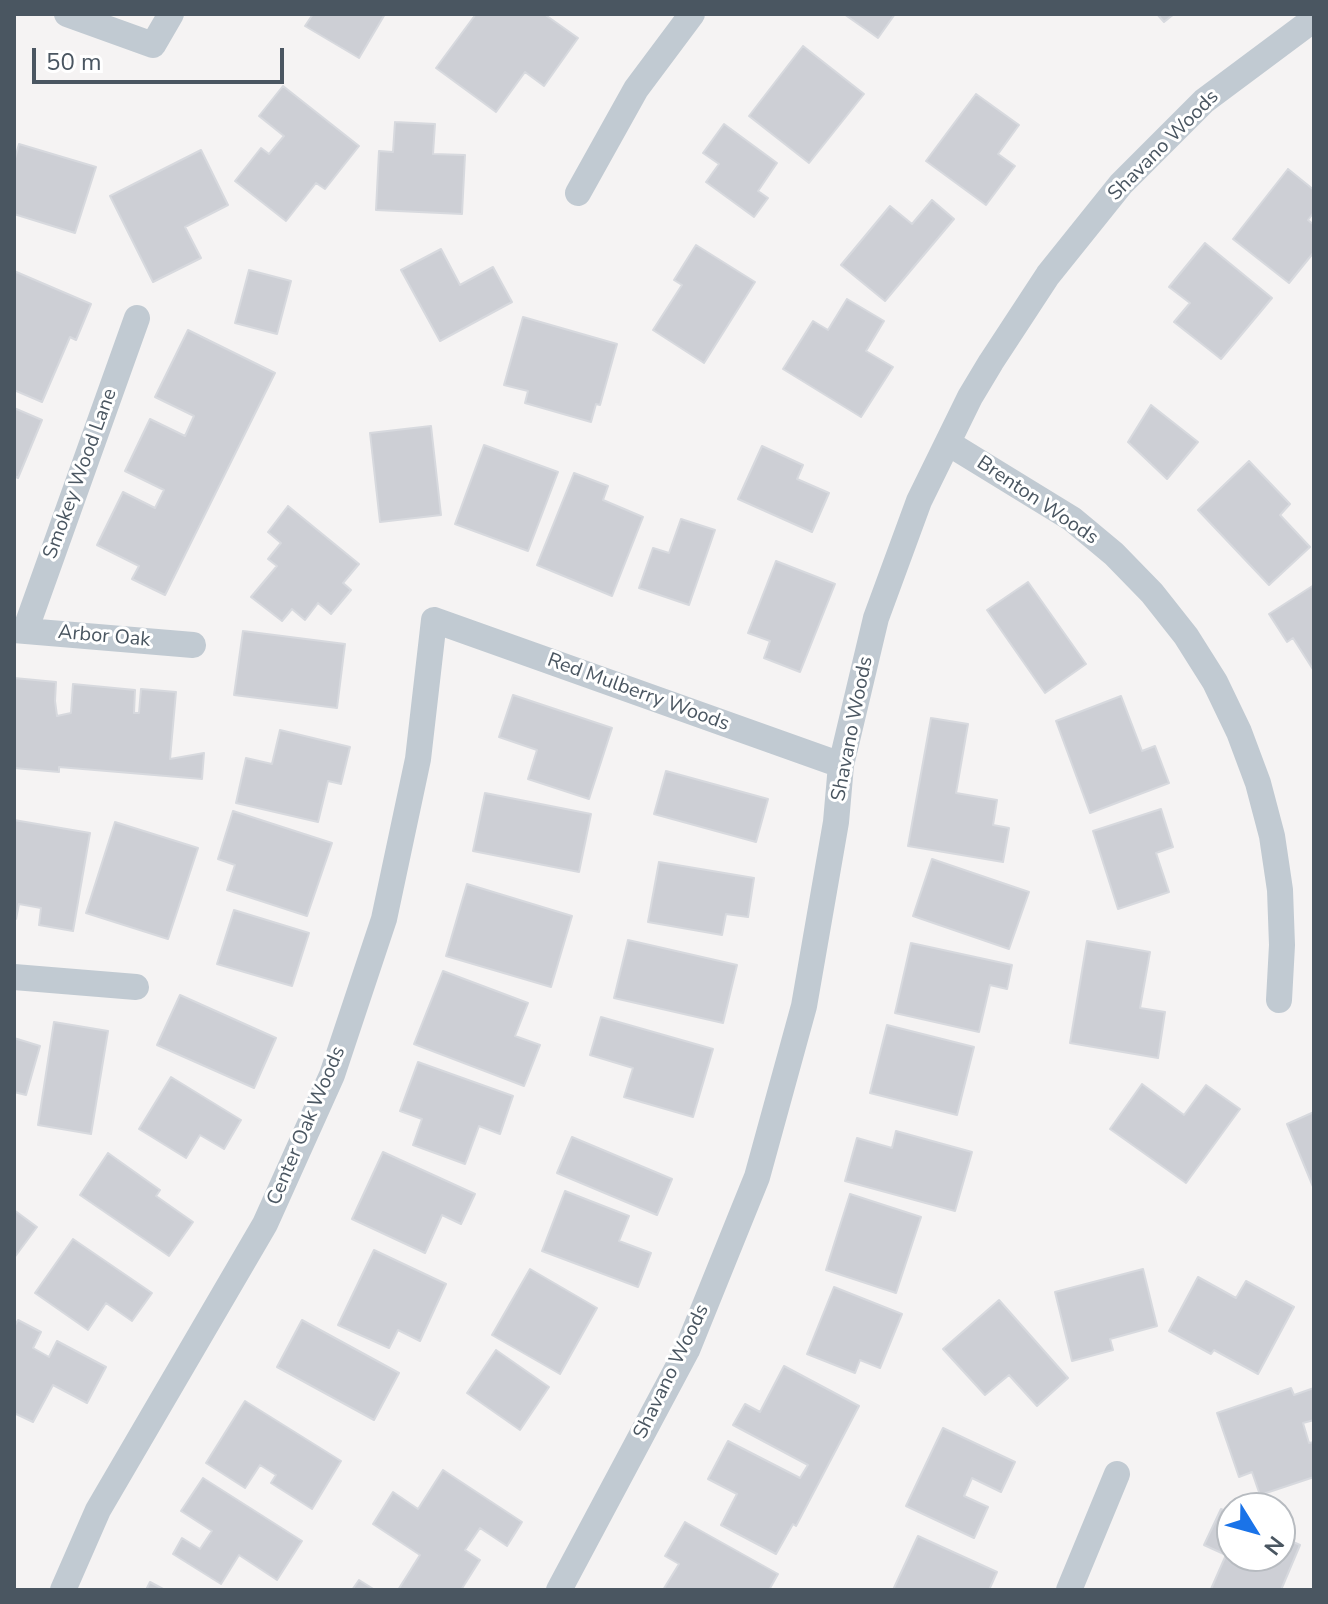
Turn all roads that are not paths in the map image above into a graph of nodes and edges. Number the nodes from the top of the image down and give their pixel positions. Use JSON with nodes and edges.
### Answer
{"nodes":[{"id":1,"x":67,"y":14,"type":"edge"},
{"id":2,"x":171,"y":14,"type":"edge"},
{"id":3,"x":692,"y":14,"type":"edge"},
{"id":4,"x":1314,"y":19,"type":"edge"},
{"id":5,"x":578,"y":193,"type":"dead end"},
{"id":6,"x":137,"y":318,"type":"dead end"},
{"id":7,"x":948,"y":443,"type":"junction"},
{"id":8,"x":434,"y":620,"type":"joint"},
{"id":9,"x":20,"y":630,"type":"edge"},
{"id":10,"x":193,"y":645,"type":"dead end"},
{"id":11,"x":841,"y":765,"type":"junction"},
{"id":12,"x":14,"y":977,"type":"edge"},
{"id":13,"x":136,"y":987,"type":"dead end"},
{"id":14,"x":1279,"y":1000,"type":"dead end"},
{"id":15,"x":1117,"y":1474,"type":"dead end"},
{"id":16,"x":63,"y":1590,"type":"edge"},
{"id":17,"x":559,"y":1590,"type":"edge"},
{"id":18,"x":1069,"y":1590,"type":"edge"}],
"edges":[{"from":1,"to":2,"type":"street"},
{"from":3,"to":5,"type":"street"},
{"from":4,"to":7,"type":"street","name":"Shavano Woods"},
{"from":6,"to":9,"type":"street","name":"Smokey Wood Lane"},
{"from":7,"to":11,"type":"street","name":"Shavano Woods"},
{"from":7,"to":14,"type":"street","name":"Brenton Woods"},
{"from":8,"to":11,"type":"street","name":"Red Mulberry Woods"},
{"from":8,"to":16,"type":"street","name":"Center Oak Woods"},
{"from":9,"to":10,"type":"street","name":"Arbor Oak"},
{"from":11,"to":17,"type":"street","name":"Shavano Woods"},
{"from":12,"to":13,"type":"street"},
{"from":15,"to":18,"type":"street"}]}
